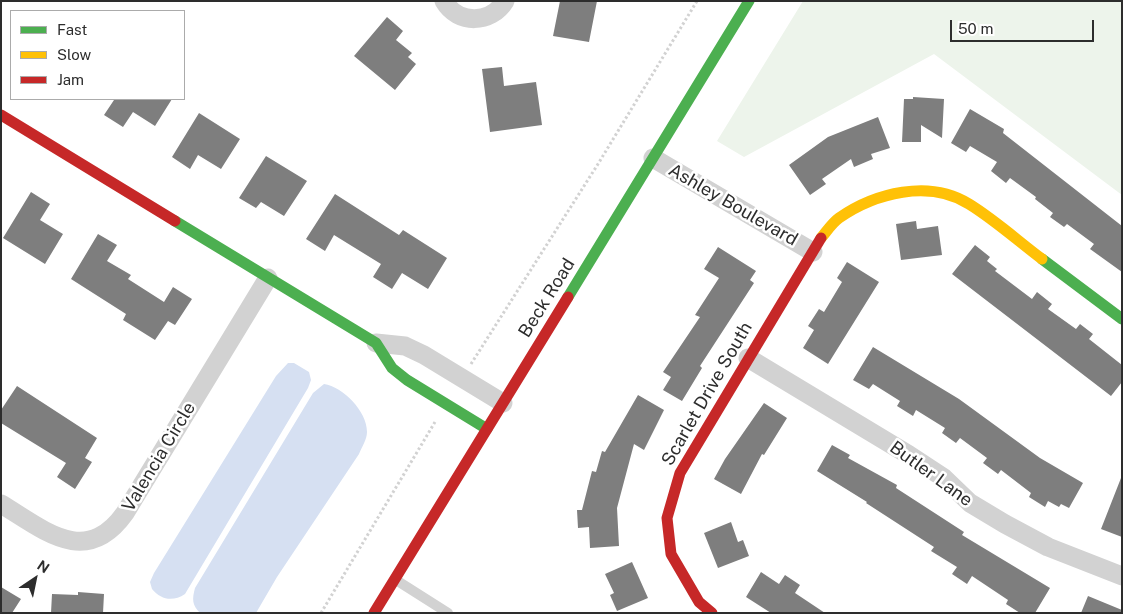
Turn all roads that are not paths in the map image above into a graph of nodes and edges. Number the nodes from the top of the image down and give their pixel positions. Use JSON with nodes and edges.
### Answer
{"nodes":[{"id":1,"x":444,"y":1,"type":"edge"},
{"id":2,"x":506,"y":1,"type":"edge"},
{"id":3,"x":749,"y":1,"type":"edge"},
{"id":4,"x":1,"y":115,"type":"edge"},
{"id":5,"x":653,"y":158,"type":"junction"},
{"id":6,"x":813,"y":252,"type":"junction"},
{"id":7,"x":268,"y":278,"type":"junction"},
{"id":8,"x":1122,"y":319,"type":"edge"},
{"id":9,"x":376,"y":344,"type":"junction"},
{"id":10,"x":748,"y":358,"type":"junction"},
{"id":11,"x":503,"y":403,"type":"junction"},
{"id":12,"x":486,"y":430,"type":"junction"},
{"id":13,"x":1,"y":504,"type":"edge"},
{"id":14,"x":1122,"y":576,"type":"edge"},
{"id":15,"x":394,"y":579,"type":"junction"},
{"id":16,"x":374,"y":613,"type":"edge"},
{"id":17,"x":448,"y":613,"type":"edge"},
{"id":18,"x":712,"y":613,"type":"edge"}],
"edges":[{"from":1,"to":2,"type":"street"},
{"from":3,"to":5,"type":"street","name":"Beck Road"},
{"from":4,"to":7,"type":"street"},
{"from":5,"to":6,"type":"street","name":"Ashley Boulevard"},
{"from":5,"to":11,"type":"street","name":"Beck Road"},
{"from":6,"to":8,"type":"street","name":"Scarlet Drive South"},
{"from":6,"to":10,"type":"street","name":"Scarlet Drive South"},
{"from":7,"to":9,"type":"street"},
{"from":7,"to":13,"type":"street","name":"Valencia Circle"},
{"from":9,"to":11,"type":"street"},
{"from":9,"to":12,"type":"street"},
{"from":10,"to":14,"type":"street","name":"Butler Lane"},
{"from":10,"to":18,"type":"street","name":"Scarlet Drive South"},
{"from":11,"to":12,"type":"street","name":"Beck Road"},
{"from":12,"to":15,"type":"street","name":"Beck Road"},
{"from":15,"to":16,"type":"street","name":"Beck Road"},
{"from":15,"to":17,"type":"lane"}]}
